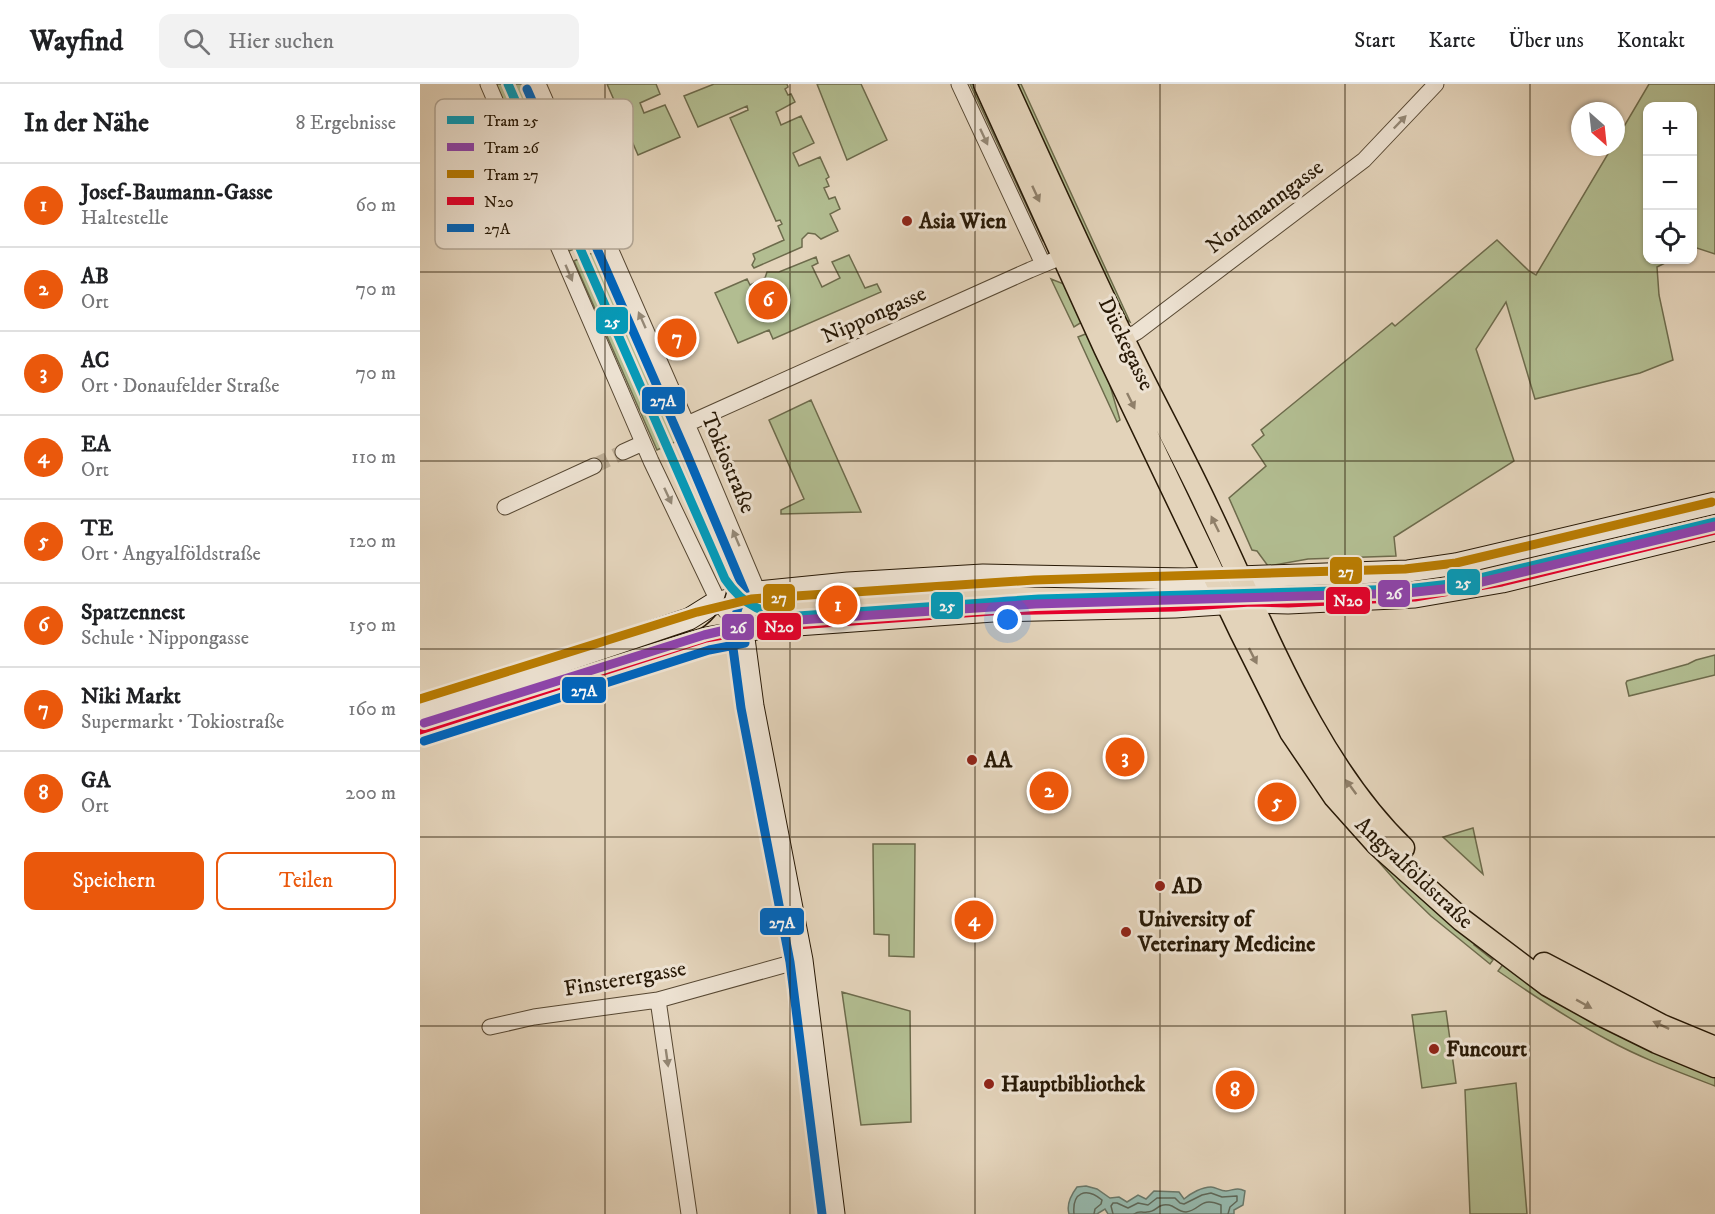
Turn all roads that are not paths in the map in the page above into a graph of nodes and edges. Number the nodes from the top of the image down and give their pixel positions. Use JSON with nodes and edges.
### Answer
{"nodes":[{"id":1,"x":488,"y":84,"type":"edge"},
{"id":2,"x":538,"y":84,"type":"edge"},
{"id":3,"x":959,"y":84,"type":"edge"},
{"id":4,"x":986,"y":84,"type":"edge"},
{"id":5,"x":1005,"y":84,"type":"edge"},
{"id":6,"x":1436,"y":84,"type":"edge"},
{"id":7,"x":495,"y":99,"type":"edge"},
{"id":8,"x":545,"y":99,"type":"edge"},
{"id":9,"x":560,"y":249,"type":"edge"},
{"id":10,"x":610,"y":249,"type":"edge"},
{"id":11,"x":1073,"y":252,"type":"junction"},
{"id":12,"x":1043,"y":264,"type":"junction"},
{"id":13,"x":1114,"y":344,"type":"junction"},
{"id":14,"x":687,"y":424,"type":"junction"},
{"id":15,"x":644,"y":443,"type":"junction"},
{"id":16,"x":623,"y":452,"type":"tunnel mouth"},
{"id":17,"x":594,"y":466,"type":"tunnel mouth"},
{"id":18,"x":1715,"y":503,"type":"edge"},
{"id":19,"x":505,"y":507,"type":"dead end"},
{"id":20,"x":1715,"y":530,"type":"edge"},
{"id":21,"x":1214,"y":577,"type":"junction"},
{"id":22,"x":1240,"y":577,"type":"junction"},
{"id":23,"x":758,"y":592,"type":"junction"},
{"id":24,"x":1251,"y":602,"type":"junction"},
{"id":25,"x":719,"y":603,"type":"junction"},
{"id":26,"x":1227,"y":603,"type":"junction"},
{"id":27,"x":743,"y":631,"type":"junction"},
{"id":28,"x":420,"y":710,"type":"edge"},
{"id":29,"x":420,"y":730,"type":"edge"},
{"id":30,"x":802,"y":960,"type":"junction"},
{"id":31,"x":658,"y":1000,"type":"junction"},
{"id":32,"x":490,"y":1028,"type":"dead end"},
{"id":33,"x":1715,"y":1048,"type":"edge"},
{"id":34,"x":1715,"y":1066,"type":"edge"},
{"id":35,"x":689,"y":1214,"type":"edge"},
{"id":36,"x":834,"y":1214,"type":"edge"}],
"edges":[{"from":1,"to":7,"type":"street","one_way":true},
{"from":8,"to":2,"type":"street","name":"Tokiostraße","one_way":true},
{"from":3,"to":12,"type":"street","one_way":true},
{"from":4,"to":11,"type":"main road","name":"Dückegasse","one_way":true},
{"from":5,"to":11,"type":"main road","name":"Dückegasse"},
{"from":13,"to":6,"type":"street","name":"Nordmanngasse","one_way":true},
{"from":9,"to":15,"type":"street","one_way":true},
{"from":14,"to":10,"type":"street","name":"Tokiostraße","one_way":true},
{"from":11,"to":12,"type":"street","name":"Nippongasse"},
{"from":11,"to":13,"type":"main road","name":"Dückegasse"},
{"from":12,"to":14,"type":"street","name":"Nippongasse"},
{"from":13,"to":21,"type":"main road","name":"Dückegasse","one_way":true},
{"from":22,"to":13,"type":"main road","name":"Dückegasse","one_way":true},
{"from":23,"to":14,"type":"street","name":"Tokiostraße","one_way":true},
{"from":15,"to":16,"type":"street"},
{"from":15,"to":25,"type":"street","one_way":true},
{"from":17,"to":19,"type":"street"},
{"from":18,"to":22,"type":"main road"},
{"from":20,"to":24,"type":"main road"},
{"from":21,"to":22,"type":"main road"},
{"from":21,"to":23,"type":"main road"},
{"from":21,"to":26,"type":"main road","name":"Angyalföldstraße"},
{"from":22,"to":24,"type":"main road","name":"Dückegasse"},
{"from":23,"to":25,"type":"main road"},
{"from":23,"to":27,"type":"street"},
{"from":24,"to":26,"type":"main road"},
{"from":33,"to":24,"type":"main road","name":"Angyalföldstraße","one_way":true},
{"from":25,"to":27,"type":"street"},
{"from":25,"to":28,"type":"main road"},
{"from":26,"to":27,"type":"main road"},
{"from":26,"to":34,"type":"main road","name":"Angyalföldstraße","one_way":true},
{"from":27,"to":29,"type":"main road"},
{"from":27,"to":30,"type":"main road"},
{"from":30,"to":31,"type":"street","name":"Finsterergasse"},
{"from":30,"to":36,"type":"main road"},
{"from":31,"to":32,"type":"street","name":"Finsterergasse"},
{"from":31,"to":35,"type":"street","one_way":true}]}
